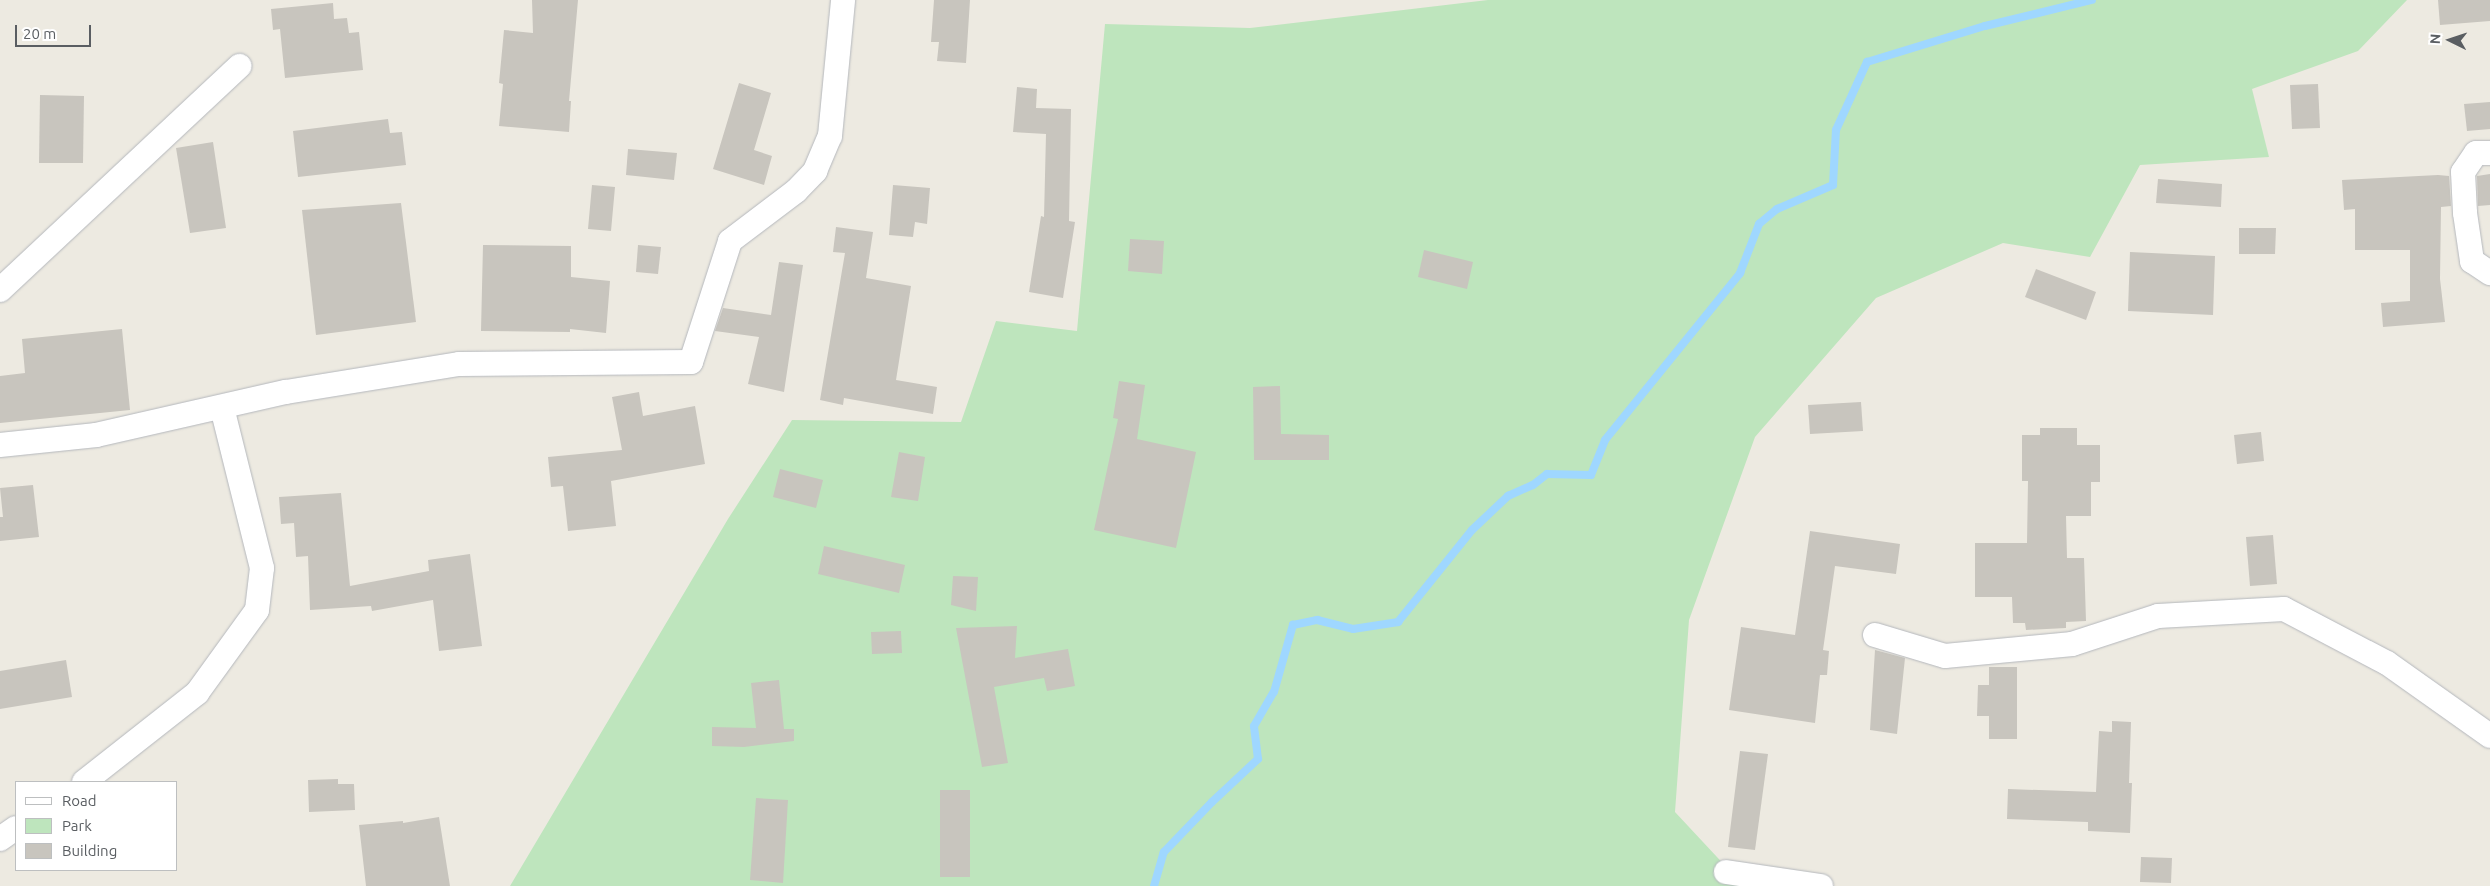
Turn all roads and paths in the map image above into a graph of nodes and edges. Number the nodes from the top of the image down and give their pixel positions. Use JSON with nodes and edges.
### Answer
{"nodes":[{"id":1,"x":843,"y":0,"type":"edge"},
{"id":2,"x":239,"y":66,"type":"dead end"},
{"id":3,"x":2490,"y":152,"type":"edge"},
{"id":4,"x":2490,"y":273,"type":"edge"},
{"id":5,"x":0,"y":290,"type":"edge"},
{"id":6,"x":222,"y":407,"type":"junction"},
{"id":7,"x":0,"y":445,"type":"edge"},
{"id":8,"x":1875,"y":635,"type":"dead end"},
{"id":9,"x":2490,"y":736,"type":"edge"},
{"id":10,"x":85,"y":781,"type":"edge"},
{"id":11,"x":15,"y":829,"type":"edge"},
{"id":12,"x":0,"y":839,"type":"edge"},
{"id":13,"x":1726,"y":872,"type":"dead end"},
{"id":14,"x":1821,"y":886,"type":"edge"}],
"edges":[{"from":1,"to":6,"type":"street"},
{"from":2,"to":5,"type":"street"},
{"from":3,"to":4,"type":"street"},
{"from":6,"to":7,"type":"street"},
{"from":6,"to":10,"type":"street"},
{"from":8,"to":9,"type":"street"},
{"from":11,"to":12,"type":"street"},
{"from":13,"to":14,"type":"street"}]}
